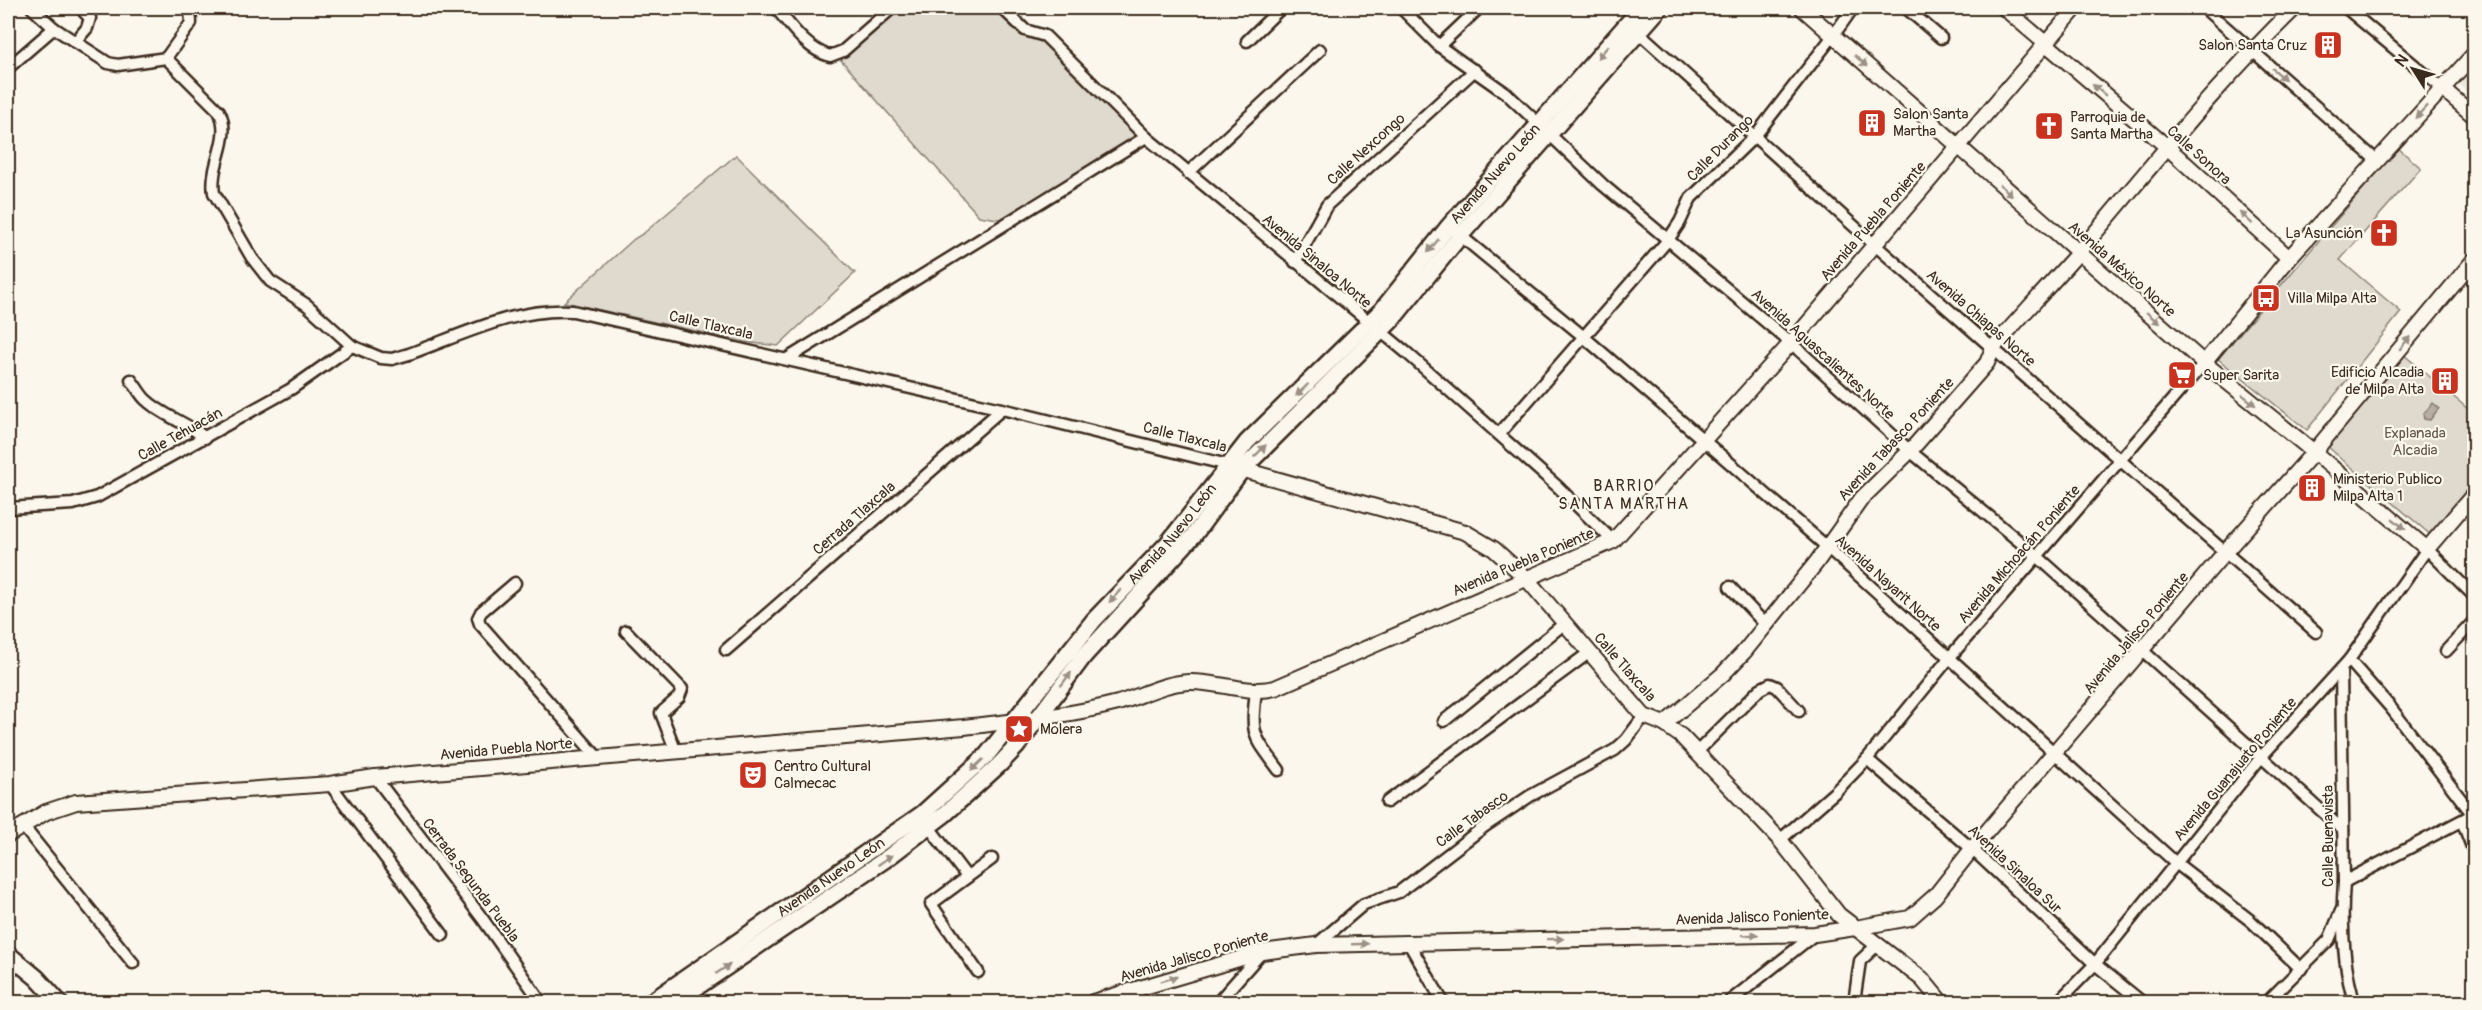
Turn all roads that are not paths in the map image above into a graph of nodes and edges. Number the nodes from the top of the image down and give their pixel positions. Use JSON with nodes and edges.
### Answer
{"nodes":[{"id":1,"x":32,"y":8,"type":"edge"},
{"id":2,"x":190,"y":8,"type":"edge"},
{"id":3,"x":776,"y":8,"type":"edge"},
{"id":4,"x":892,"y":8,"type":"edge"},
{"id":5,"x":1002,"y":8,"type":"edge"},
{"id":6,"x":1281,"y":8,"type":"edge"},
{"id":7,"x":1401,"y":8,"type":"edge"},
{"id":8,"x":1479,"y":8,"type":"edge"},
{"id":9,"x":1641,"y":8,"type":"edge"},
{"id":10,"x":1660,"y":8,"type":"edge"},
{"id":11,"x":1802,"y":8,"type":"edge"},
{"id":12,"x":1853,"y":8,"type":"edge"},
{"id":13,"x":1906,"y":8,"type":"edge"},
{"id":14,"x":2004,"y":8,"type":"edge"},
{"id":15,"x":2076,"y":8,"type":"edge"},
{"id":16,"x":2204,"y":8,"type":"edge"},
{"id":17,"x":2295,"y":8,"type":"edge"},
{"id":18,"x":2346,"y":8,"type":"edge"},
{"id":19,"x":84,"y":12,"type":"dead end"},
{"id":20,"x":54,"y":28,"type":"junction"},
{"id":21,"x":1633,"y":28,"type":"junction"},
{"id":22,"x":1833,"y":36,"type":"junction"},
{"id":23,"x":1941,"y":38,"type":"dead end"},
{"id":24,"x":1247,"y":41,"type":"dead end"},
{"id":25,"x":75,"y":42,"type":"junction"},
{"id":26,"x":2045,"y":44,"type":"junction"},
{"id":27,"x":1439,"y":46,"type":"junction"},
{"id":28,"x":1320,"y":50,"type":"dead end"},
{"id":29,"x":2251,"y":50,"type":"junction"},
{"id":30,"x":2475,"y":54,"type":"edge"},
{"id":31,"x":166,"y":58,"type":"junction"},
{"id":32,"x":8,"y":68,"type":"edge"},
{"id":33,"x":1474,"y":70,"type":"junction"},
{"id":34,"x":2443,"y":89,"type":"junction"},
{"id":35,"x":2475,"y":116,"type":"edge"},
{"id":36,"x":1545,"y":129,"type":"junction"},
{"id":37,"x":1755,"y":136,"type":"junction"},
{"id":38,"x":1146,"y":137,"type":"junction"},
{"id":39,"x":2166,"y":146,"type":"junction"},
{"id":40,"x":1958,"y":148,"type":"junction"},
{"id":41,"x":2376,"y":160,"type":"junction"},
{"id":42,"x":1188,"y":173,"type":"junction"},
{"id":43,"x":1455,"y":231,"type":"junction"},
{"id":44,"x":1668,"y":240,"type":"junction"},
{"id":45,"x":1875,"y":245,"type":"junction"},
{"id":46,"x":2078,"y":252,"type":"junction"},
{"id":47,"x":2289,"y":258,"type":"junction"},
{"id":48,"x":2475,"y":260,"type":"edge"},
{"id":49,"x":1295,"y":262,"type":"junction"},
{"id":50,"x":1375,"y":328,"type":"junction"},
{"id":51,"x":1584,"y":337,"type":"junction"},
{"id":52,"x":1791,"y":343,"type":"junction"},
{"id":53,"x":352,"y":346,"type":"junction"},
{"id":54,"x":1993,"y":348,"type":"junction"},
{"id":55,"x":787,"y":359,"type":"junction"},
{"id":56,"x":2204,"y":363,"type":"junction"},
{"id":57,"x":131,"y":380,"type":"dead end"},
{"id":58,"x":1002,"y":409,"type":"junction"},
{"id":59,"x":1499,"y":434,"type":"junction"},
{"id":60,"x":205,"y":438,"type":"junction"},
{"id":61,"x":1704,"y":442,"type":"junction"},
{"id":62,"x":1910,"y":451,"type":"junction"},
{"id":63,"x":2314,"y":452,"type":"junction"},
{"id":64,"x":2119,"y":458,"type":"junction"},
{"id":65,"x":1235,"y":468,"type":"junction"},
{"id":66,"x":2475,"y":495,"type":"edge"},
{"id":67,"x":8,"y":508,"type":"edge"},
{"id":68,"x":1613,"y":541,"type":"junction"},
{"id":69,"x":1826,"y":546,"type":"junction"},
{"id":70,"x":2427,"y":549,"type":"junction"},
{"id":71,"x":2226,"y":551,"type":"junction"},
{"id":72,"x":2037,"y":556,"type":"junction"},
{"id":73,"x":1526,"y":578,"type":"junction"},
{"id":74,"x":515,"y":583,"type":"dead end"},
{"id":75,"x":1730,"y":587,"type":"dead end"},
{"id":76,"x":2475,"y":596,"type":"edge"},
{"id":77,"x":2475,"y":621,"type":"edge"},
{"id":78,"x":1565,"y":623,"type":"junction"},
{"id":79,"x":1766,"y":624,"type":"junction"},
{"id":80,"x":626,"y":631,"type":"dead end"},
{"id":81,"x":2316,"y":632,"type":"dead end"},
{"id":82,"x":726,"y":650,"type":"dead end"},
{"id":83,"x":2446,"y":651,"type":"dead end"},
{"id":84,"x":1590,"y":652,"type":"junction"},
{"id":85,"x":2142,"y":652,"type":"junction"},
{"id":86,"x":1950,"y":657,"type":"junction"},
{"id":87,"x":2349,"y":660,"type":"junction"},
{"id":88,"x":2341,"y":669,"type":"junction"},
{"id":89,"x":1256,"y":690,"type":"junction"},
{"id":90,"x":1799,"y":711,"type":"dead end"},
{"id":91,"x":1644,"y":716,"type":"junction"},
{"id":92,"x":1038,"y":718,"type":"junction"},
{"id":93,"x":1015,"y":721,"type":"junction"},
{"id":94,"x":1443,"y":721,"type":"dead end"},
{"id":95,"x":1664,"y":724,"type":"junction"},
{"id":96,"x":676,"y":752,"type":"junction"},
{"id":97,"x":1697,"y":752,"type":"junction"},
{"id":98,"x":2056,"y":753,"type":"junction"},
{"id":99,"x":2262,"y":756,"type":"junction"},
{"id":100,"x":598,"y":758,"type":"junction"},
{"id":101,"x":1867,"y":759,"type":"junction"},
{"id":102,"x":1279,"y":770,"type":"dead end"},
{"id":103,"x":375,"y":777,"type":"junction"},
{"id":104,"x":330,"y":783,"type":"junction"},
{"id":105,"x":1387,"y":802,"type":"dead end"},
{"id":106,"x":2474,"y":814,"type":"edge"},
{"id":107,"x":2462,"y":821,"type":"junction"},
{"id":108,"x":22,"y":825,"type":"junction"},
{"id":109,"x":928,"y":827,"type":"junction"},
{"id":110,"x":2343,"y":830,"type":"junction"},
{"id":111,"x":8,"y":835,"type":"edge"},
{"id":112,"x":1780,"y":840,"type":"junction"},
{"id":113,"x":1972,"y":849,"type":"junction"},
{"id":114,"x":2475,"y":852,"type":"edge"},
{"id":115,"x":992,"y":859,"type":"dead end"},
{"id":116,"x":2176,"y":863,"type":"junction"},
{"id":117,"x":968,"y":876,"type":"junction"},
{"id":118,"x":2344,"y":882,"type":"junction"},
{"id":119,"x":2342,"y":908,"type":"junction"},
{"id":120,"x":1856,"y":928,"type":"junction"},
{"id":121,"x":1815,"y":934,"type":"junction"},
{"id":122,"x":443,"y":935,"type":"dead end"},
{"id":123,"x":1408,"y":942,"type":"junction"},
{"id":124,"x":1878,"y":944,"type":"junction"},
{"id":125,"x":1316,"y":945,"type":"junction"},
{"id":126,"x":1262,"y":952,"type":"junction"},
{"id":127,"x":8,"y":954,"type":"edge"},
{"id":128,"x":134,"y":963,"type":"dead end"},
{"id":129,"x":2095,"y":964,"type":"junction"},
{"id":130,"x":2301,"y":969,"type":"junction"},
{"id":131,"x":978,"y":972,"type":"dead end"},
{"id":132,"x":59,"y":1002,"type":"edge"},
{"id":133,"x":541,"y":1002,"type":"edge"},
{"id":134,"x":651,"y":1002,"type":"edge"},
{"id":135,"x":675,"y":1002,"type":"edge"},
{"id":136,"x":1093,"y":1002,"type":"edge"},
{"id":137,"x":1218,"y":1002,"type":"edge"},
{"id":138,"x":1443,"y":1002,"type":"edge"},
{"id":139,"x":1730,"y":1002,"type":"edge"},
{"id":140,"x":1854,"y":1002,"type":"edge"},
{"id":141,"x":1941,"y":1002,"type":"edge"},
{"id":142,"x":2058,"y":1002,"type":"edge"},
{"id":143,"x":2142,"y":1002,"type":"edge"},
{"id":144,"x":2268,"y":1002,"type":"edge"},
{"id":145,"x":2354,"y":1002,"type":"edge"}],
"edges":[{"from":1,"to":20,"type":"street"},
{"from":2,"to":31,"type":"street"},
{"from":3,"to":4,"type":"street"},
{"from":5,"to":38,"type":"street","name":"Avenida Sinaloa Norte"},
{"from":6,"to":24,"type":"street"},
{"from":7,"to":27,"type":"street","name":"Avenida Aguascalientes Norte"},
{"from":8,"to":27,"type":"street"},
{"from":9,"to":21,"type":"main road","name":"Avenida Nuevo León"},
{"from":10,"to":21,"type":"main road","name":"Avenida Nuevo León"},
{"from":11,"to":22,"type":"street","name":"Avenida México Norte"},
{"from":12,"to":22,"type":"street","name":"Calle Durango"},
{"from":13,"to":23,"type":"street"},
{"from":14,"to":26,"type":"street","name":"Calle Sonora"},
{"from":15,"to":26,"type":"street","name":"Avenida Puebla Poniente"},
{"from":16,"to":29,"type":"street"},
{"from":17,"to":29,"type":"street","name":"Avenida Tabasco Poniente"},
{"from":18,"to":34,"type":"street"},
{"from":19,"to":25,"type":"street"},
{"from":20,"to":25,"type":"street"},
{"from":20,"to":32,"type":"street"},
{"from":21,"to":36,"type":"main road","name":"Avenida Nuevo León"},
{"from":21,"to":37,"type":"street","name":"Avenida Chiapas Norte"},
{"from":22,"to":37,"type":"street","name":"Calle Durango"},
{"from":22,"to":40,"type":"street","name":"Avenida México Norte","one_way":true},
{"from":25,"to":31,"type":"street"},
{"from":39,"to":26,"type":"street","name":"Calle Sonora","one_way":true},
{"from":26,"to":40,"type":"street","name":"Avenida Puebla Poniente"},
{"from":27,"to":33,"type":"street","name":"Avenida Aguascalientes Norte"},
{"from":28,"to":42,"type":"street"},
{"from":29,"to":39,"type":"street","name":"Avenida Tabasco Poniente"},
{"from":29,"to":41,"type":"street","one_way":true},
{"from":30,"to":34,"type":"street"},
{"from":31,"to":53,"type":"street","name":"Calle Tlaxcala"},
{"from":33,"to":36,"type":"street","name":"Avenida Aguascalientes Norte"},
{"from":33,"to":49,"type":"street","name":"Calle Nexcongo"},
{"from":34,"to":35,"type":"street"},
{"from":34,"to":41,"type":"street","one_way":true},
{"from":36,"to":43,"type":"main road","name":"Avenida Nuevo León"},
{"from":36,"to":44,"type":"street","name":"Avenida Aguascalientes Norte"},
{"from":37,"to":44,"type":"street","name":"Calle Durango"},
{"from":37,"to":45,"type":"street","name":"Avenida Chiapas Norte"},
{"from":38,"to":42,"type":"street","name":"Avenida Sinaloa Norte"},
{"from":38,"to":55,"type":"street"},
{"from":39,"to":46,"type":"street","name":"Avenida Tabasco Poniente"},
{"from":47,"to":39,"type":"street","name":"Calle Sonora","one_way":true},
{"from":40,"to":45,"type":"street","name":"Avenida Puebla Poniente"},
{"from":40,"to":46,"type":"street","name":"Avenida México Norte","one_way":true},
{"from":41,"to":47,"type":"street"},
{"from":42,"to":49,"type":"street","name":"Avenida Sinaloa Norte"},
{"from":43,"to":50,"type":"main road","name":"Avenida Nuevo León"},
{"from":43,"to":51,"type":"street","name":"Avenida Nayarit Norte"},
{"from":44,"to":51,"type":"street","name":"Calle Durango"},
{"from":44,"to":52,"type":"street","name":"Avenida Aguascalientes Norte"},
{"from":45,"to":52,"type":"street","name":"Avenida Puebla Poniente"},
{"from":45,"to":54,"type":"street","name":"Avenida Chiapas Norte"},
{"from":46,"to":54,"type":"street","name":"Avenida Tabasco Poniente"},
{"from":46,"to":56,"type":"street","name":"Avenida México Norte","one_way":true},
{"from":47,"to":56,"type":"street"},
{"from":63,"to":48,"type":"street","name":"Avenida Jalisco Poniente","one_way":true},
{"from":49,"to":50,"type":"street","name":"Avenida Sinaloa Norte"},
{"from":50,"to":59,"type":"street","name":"Avenida Sinaloa Norte"},
{"from":50,"to":65,"type":"main road","name":"Avenida Nuevo León"},
{"from":51,"to":59,"type":"street","name":"Calle Durango"},
{"from":51,"to":61,"type":"street","name":"Avenida Nayarit Norte"},
{"from":52,"to":61,"type":"street","name":"Avenida Puebla Poniente"},
{"from":52,"to":62,"type":"street","name":"Avenida Aguascalientes Norte"},
{"from":53,"to":55,"type":"street","name":"Calle Tlaxcala"},
{"from":53,"to":60,"type":"street","name":"Calle Tehuacán"},
{"from":54,"to":62,"type":"street","name":"Avenida Tabasco Poniente"},
{"from":54,"to":64,"type":"street","name":"Avenida Chiapas Norte"},
{"from":55,"to":58,"type":"street","name":"Calle Tlaxcala"},
{"from":56,"to":63,"type":"street","name":"Avenida México Norte","one_way":true},
{"from":56,"to":64,"type":"street","name":"Avenida Michoacán Poniente"},
{"from":57,"to":60,"type":"street"},
{"from":58,"to":65,"type":"street","name":"Calle Tlaxcala"},
{"from":58,"to":82,"type":"street","name":"Cerrada Tlaxcala"},
{"from":59,"to":68,"type":"street","name":"Avenida Sinaloa Norte"},
{"from":60,"to":67,"type":"street","name":"Calle Tehuacán"},
{"from":61,"to":68,"type":"street","name":"Avenida Puebla Poniente"},
{"from":61,"to":69,"type":"street","name":"Avenida Nayarit Norte"},
{"from":62,"to":69,"type":"street","name":"Avenida Tabasco Poniente"},
{"from":62,"to":72,"type":"street","name":"Avenida Aguascalientes Norte"},
{"from":63,"to":70,"type":"street","name":"Avenida México Norte","one_way":true},
{"from":63,"to":71,"type":"street","name":"Avenida Jalisco Poniente"},
{"from":64,"to":71,"type":"street","name":"Avenida Chiapas Norte"},
{"from":64,"to":72,"type":"street","name":"Avenida Michoacán Poniente"},
{"from":65,"to":73,"type":"street","name":"Calle Tlaxcala"},
{"from":92,"to":65,"type":"main road","name":"Avenida Nuevo León","one_way":true},
{"from":65,"to":93,"type":"main road","name":"Avenida Nuevo León","one_way":true},
{"from":66,"to":70,"type":"street"},
{"from":68,"to":73,"type":"street","name":"Avenida Puebla Poniente"},
{"from":69,"to":79,"type":"street","name":"Avenida Tabasco Poniente"},
{"from":69,"to":86,"type":"street","name":"Avenida Nayarit Norte"},
{"from":70,"to":76,"type":"street"},
{"from":70,"to":87,"type":"street","name":"Avenida Guanajuato Poniente"},
{"from":71,"to":81,"type":"street","name":"Avenida Chiapas Norte"},
{"from":71,"to":85,"type":"street","name":"Avenida Jalisco Poniente"},
{"from":72,"to":85,"type":"street","name":"Avenida Aguascalientes Norte"},
{"from":72,"to":86,"type":"street","name":"Avenida Michoacán Poniente"},
{"from":73,"to":78,"type":"street","name":"Calle Tlaxcala"},
{"from":73,"to":89,"type":"street","name":"Avenida Puebla Poniente"},
{"from":74,"to":100,"type":"street"},
{"from":75,"to":79,"type":"street"},
{"from":77,"to":83,"type":"street"},
{"from":78,"to":84,"type":"street","name":"Calle Tlaxcala"},
{"from":78,"to":94,"type":"street"},
{"from":79,"to":95,"type":"street","name":"Avenida Tabasco Poniente"},
{"from":80,"to":96,"type":"street"},
{"from":84,"to":91,"type":"street","name":"Calle Tlaxcala"},
{"from":84,"to":105,"type":"street"},
{"from":85,"to":98,"type":"street","name":"Avenida Jalisco Poniente"},
{"from":85,"to":99,"type":"street","name":"Avenida Aguascalientes Norte"},
{"from":86,"to":98,"type":"street","name":"Avenida Nayarit Norte"},
{"from":86,"to":101,"type":"street","name":"Avenida Michoacán Poniente"},
{"from":87,"to":88,"type":"street","name":"Avenida Guanajuato Poniente"},
{"from":87,"to":106,"type":"street"},
{"from":88,"to":99,"type":"street","name":"Avenida Guanajuato Poniente"},
{"from":88,"to":110,"type":"street","name":"Calle Buenavista"},
{"from":89,"to":92,"type":"street","name":"Avenida Puebla Poniente"},
{"from":89,"to":102,"type":"street"},
{"from":90,"to":97,"type":"street"},
{"from":91,"to":95,"type":"street","name":"Calle Tlaxcala"},
{"from":91,"to":125,"type":"street","name":"Calle Tabasco"},
{"from":92,"to":93,"type":"street","name":"Avenida Puebla Poniente"},
{"from":92,"to":109,"type":"main road","name":"Avenida Nuevo León"},
{"from":93,"to":96,"type":"street","name":"Avenida Puebla Norte"},
{"from":93,"to":134,"type":"main road","name":"Avenida Nuevo León","one_way":true},
{"from":95,"to":97,"type":"street","name":"Calle Tlaxcala"},
{"from":96,"to":100,"type":"street","name":"Avenida Puebla Norte"},
{"from":97,"to":112,"type":"street","name":"Calle Tlaxcala"},
{"from":98,"to":113,"type":"street","name":"Avenida Jalisco Poniente"},
{"from":98,"to":116,"type":"street","name":"Avenida Nayarit Norte"},
{"from":99,"to":110,"type":"street","name":"Avenida Aguascalientes Norte"},
{"from":99,"to":116,"type":"street","name":"Avenida Guanajuato Poniente"},
{"from":100,"to":103,"type":"street","name":"Avenida Puebla Norte"},
{"from":101,"to":112,"type":"street","name":"Avenida Michoacán Poniente"},
{"from":101,"to":113,"type":"street","name":"Avenida Sinaloa Sur"},
{"from":103,"to":104,"type":"street","name":"Avenida Puebla Norte"},
{"from":103,"to":133,"type":"street","name":"Cerrada Segunda Puebla"},
{"from":104,"to":108,"type":"street","name":"Avenida Puebla Norte"},
{"from":104,"to":122,"type":"street"},
{"from":106,"to":107,"type":"street"},
{"from":107,"to":114,"type":"street"},
{"from":107,"to":118,"type":"street"},
{"from":108,"to":111,"type":"street","name":"Avenida Puebla Norte"},
{"from":108,"to":128,"type":"street"},
{"from":109,"to":117,"type":"street"},
{"from":135,"to":109,"type":"main road","name":"Avenida Nuevo León","one_way":true},
{"from":110,"to":118,"type":"street","name":"Calle Buenavista"},
{"from":112,"to":120,"type":"street","name":"Calle Tlaxcala"},
{"from":113,"to":120,"type":"street","name":"Avenida Jalisco Poniente"},
{"from":113,"to":129,"type":"street","name":"Avenida Sinaloa Sur"},
{"from":115,"to":117,"type":"street"},
{"from":116,"to":129,"type":"street","name":"Avenida Guanajuato Poniente"},
{"from":116,"to":130,"type":"street","name":"Avenida Nayarit Norte"},
{"from":117,"to":131,"type":"street"},
{"from":118,"to":119,"type":"street","name":"Calle Buenavista"},
{"from":119,"to":130,"type":"street"},
{"from":119,"to":145,"type":"street","name":"Calle Buenavista"},
{"from":120,"to":121,"type":"street","name":"Avenida Jalisco Poniente"},
{"from":120,"to":124,"type":"street","name":"Calle Tlaxcala"},
{"from":123,"to":121,"type":"street","name":"Avenida Jalisco Poniente","one_way":true},
{"from":121,"to":139,"type":"street"},
{"from":125,"to":123,"type":"street","name":"Avenida Jalisco Poniente","one_way":true},
{"from":123,"to":138,"type":"street"},
{"from":124,"to":140,"type":"street"},
{"from":124,"to":141,"type":"street","name":"Calle Tlaxcala"},
{"from":125,"to":126,"type":"street","name":"Avenida Jalisco Poniente"},
{"from":136,"to":126,"type":"street","name":"Avenida Jalisco Poniente","one_way":true},
{"from":126,"to":137,"type":"street"},
{"from":127,"to":132,"type":"main road"},
{"from":129,"to":142,"type":"street","name":"Avenida Guanajuato Poniente"},
{"from":129,"to":143,"type":"street","name":"Avenida Sinaloa Sur"},
{"from":130,"to":144,"type":"street"}]}
